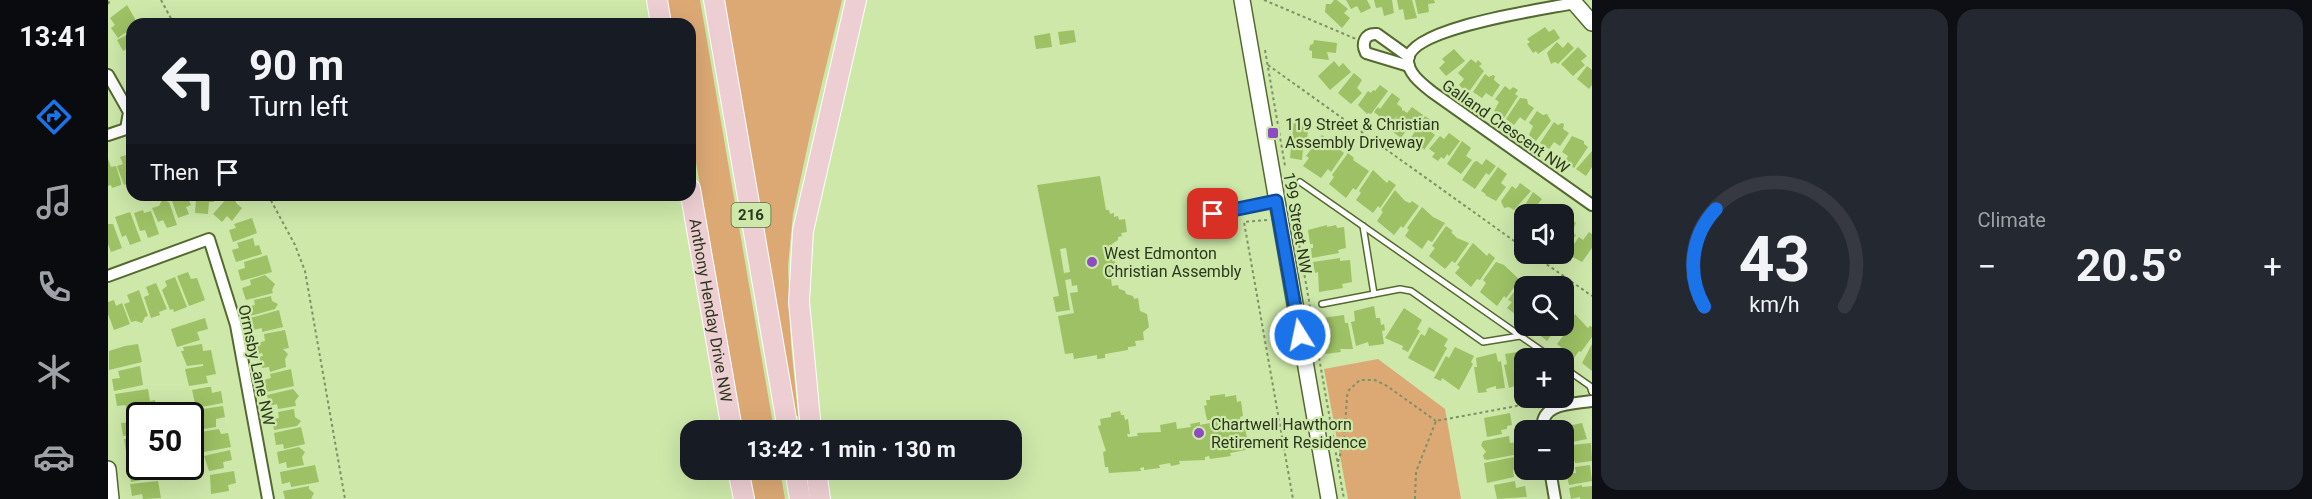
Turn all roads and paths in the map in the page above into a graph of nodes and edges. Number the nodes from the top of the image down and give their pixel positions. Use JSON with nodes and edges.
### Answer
{"nodes":[{"id":1,"x":110,"y":0,"type":"edge"},
{"id":2,"x":161,"y":0,"type":"edge"},
{"id":3,"x":657,"y":0,"type":"edge"},
{"id":4,"x":714,"y":0,"type":"edge"},
{"id":5,"x":856,"y":0,"type":"edge"},
{"id":6,"x":1240,"y":0,"type":"edge"},
{"id":7,"x":1264,"y":0,"type":"edge"},
{"id":8,"x":1573,"y":2,"type":"edge"},
{"id":9,"x":108,"y":4,"type":"edge"},
{"id":10,"x":171,"y":18,"type":"edge"},
{"id":11,"x":660,"y":18,"type":"edge"},
{"id":12,"x":1592,"y":22,"type":"edge"},
{"id":13,"x":1364,"y":43,"type":"junction"},
{"id":14,"x":1409,"y":62,"type":"junction"},
{"id":15,"x":1268,"y":65,"type":"dead end"},
{"id":16,"x":108,"y":75,"type":"edge"},
{"id":17,"x":126,"y":107,"type":"edge"},
{"id":18,"x":126,"y":129,"type":"edge"},
{"id":19,"x":108,"y":135,"type":"edge"},
{"id":20,"x":1300,"y":182,"type":"dead end"},
{"id":21,"x":271,"y":201,"type":"edge"},
{"id":22,"x":692,"y":201,"type":"edge"},
{"id":23,"x":1276,"y":201,"type":"junction"},
{"id":24,"x":1592,"y":205,"type":"edge"},
{"id":25,"x":1213,"y":214,"type":"dead end"},
{"id":26,"x":1286,"y":217,"type":"junction"},
{"id":27,"x":1296,"y":224,"type":"dead end"},
{"id":28,"x":1363,"y":226,"type":"junction"},
{"id":29,"x":1514,"y":241,"type":"edge"},
{"id":30,"x":1546,"y":264,"type":"edge"},
{"id":31,"x":108,"y":276,"type":"edge"},
{"id":32,"x":1374,"y":294,"type":"junction"},
{"id":33,"x":1592,"y":296,"type":"edge"},
{"id":34,"x":1322,"y":304,"type":"dead end"},
{"id":35,"x":1514,"y":332,"type":"edge"},
{"id":36,"x":1520,"y":336,"type":"joint"},
{"id":37,"x":1536,"y":348,"type":"edge"},
{"id":38,"x":1574,"y":375,"type":"edge"},
{"id":39,"x":1592,"y":392,"type":"edge"},
{"id":40,"x":1592,"y":401,"type":"edge"},
{"id":41,"x":1574,"y":403,"type":"edge"},
{"id":42,"x":1514,"y":406,"type":"edge"},
{"id":43,"x":730,"y":420,"type":"edge"},
{"id":44,"x":786,"y":420,"type":"edge"},
{"id":45,"x":811,"y":420,"type":"edge"},
{"id":46,"x":1436,"y":421,"type":"junction"},
{"id":47,"x":1338,"y":465,"type":"junction"},
{"id":48,"x":108,"y":469,"type":"edge"},
{"id":49,"x":740,"y":480,"type":"edge"},
{"id":50,"x":797,"y":480,"type":"edge"},
{"id":51,"x":817,"y":480,"type":"edge"},
{"id":52,"x":1552,"y":480,"type":"edge"},
{"id":53,"x":111,"y":499,"type":"edge"},
{"id":54,"x":268,"y":499,"type":"edge"},
{"id":55,"x":345,"y":499,"type":"edge"},
{"id":56,"x":744,"y":499,"type":"edge"},
{"id":57,"x":800,"y":499,"type":"edge"},
{"id":58,"x":820,"y":499,"type":"edge"},
{"id":59,"x":1293,"y":499,"type":"edge"},
{"id":60,"x":1329,"y":499,"type":"edge"},
{"id":61,"x":1344,"y":499,"type":"edge"},
{"id":62,"x":1415,"y":499,"type":"edge"},
{"id":63,"x":1555,"y":499,"type":"edge"}],
"edges":[{"from":1,"to":9,"type":"path"},
{"from":2,"to":10,"type":"path"},
{"from":3,"to":11,"type":"highway"},
{"from":4,"to":44,"type":"highway","number":"216"},
{"from":5,"to":45,"type":"highway"},
{"from":6,"to":23,"type":"main road","name":"199 Street NW"},
{"from":7,"to":13,"type":"path"},
{"from":8,"to":12,"type":"main road"},
{"from":8,"to":14,"type":"street"},
{"from":13,"to":14,"type":"street"},
{"from":13,"to":14,"type":"street","name":"Galland Crescent NW"},
{"from":14,"to":24,"type":"street","name":"Galland Crescent NW"},
{"from":15,"to":29,"type":"path"},
{"from":16,"to":17,"type":"street"},
{"from":18,"to":19,"type":"street"},
{"from":20,"to":28,"type":"lane"},
{"from":21,"to":55,"type":"path"},
{"from":22,"to":43,"type":"highway","name":"Anthony Henday Drive NW"},
{"from":23,"to":25,"type":"lane"},
{"from":23,"to":26,"type":"main road","name":"199 Street NW"},
{"from":26,"to":59,"type":"path"},
{"from":26,"to":60,"type":"main road","name":"199 Street NW"},
{"from":27,"to":47,"type":"path"},
{"from":28,"to":32,"type":"lane"},
{"from":28,"to":35,"type":"lane"},
{"from":30,"to":33,"type":"path"},
{"from":31,"to":54,"type":"street","name":"Ormsby Lane NW"},
{"from":32,"to":34,"type":"lane"},
{"from":32,"to":36,"type":"lane"},
{"from":36,"to":37,"type":"lane"},
{"from":38,"to":39,"type":"lane"},
{"from":40,"to":41,"type":"street"},
{"from":42,"to":46,"type":"path"},
{"from":46,"to":47,"type":"path"},
{"from":46,"to":62,"type":"path"},
{"from":47,"to":61,"type":"path"},
{"from":48,"to":53,"type":"main road"},
{"from":49,"to":56,"type":"highway"},
{"from":50,"to":57,"type":"highway"},
{"from":51,"to":58,"type":"highway"},
{"from":52,"to":63,"type":"street"}]}
